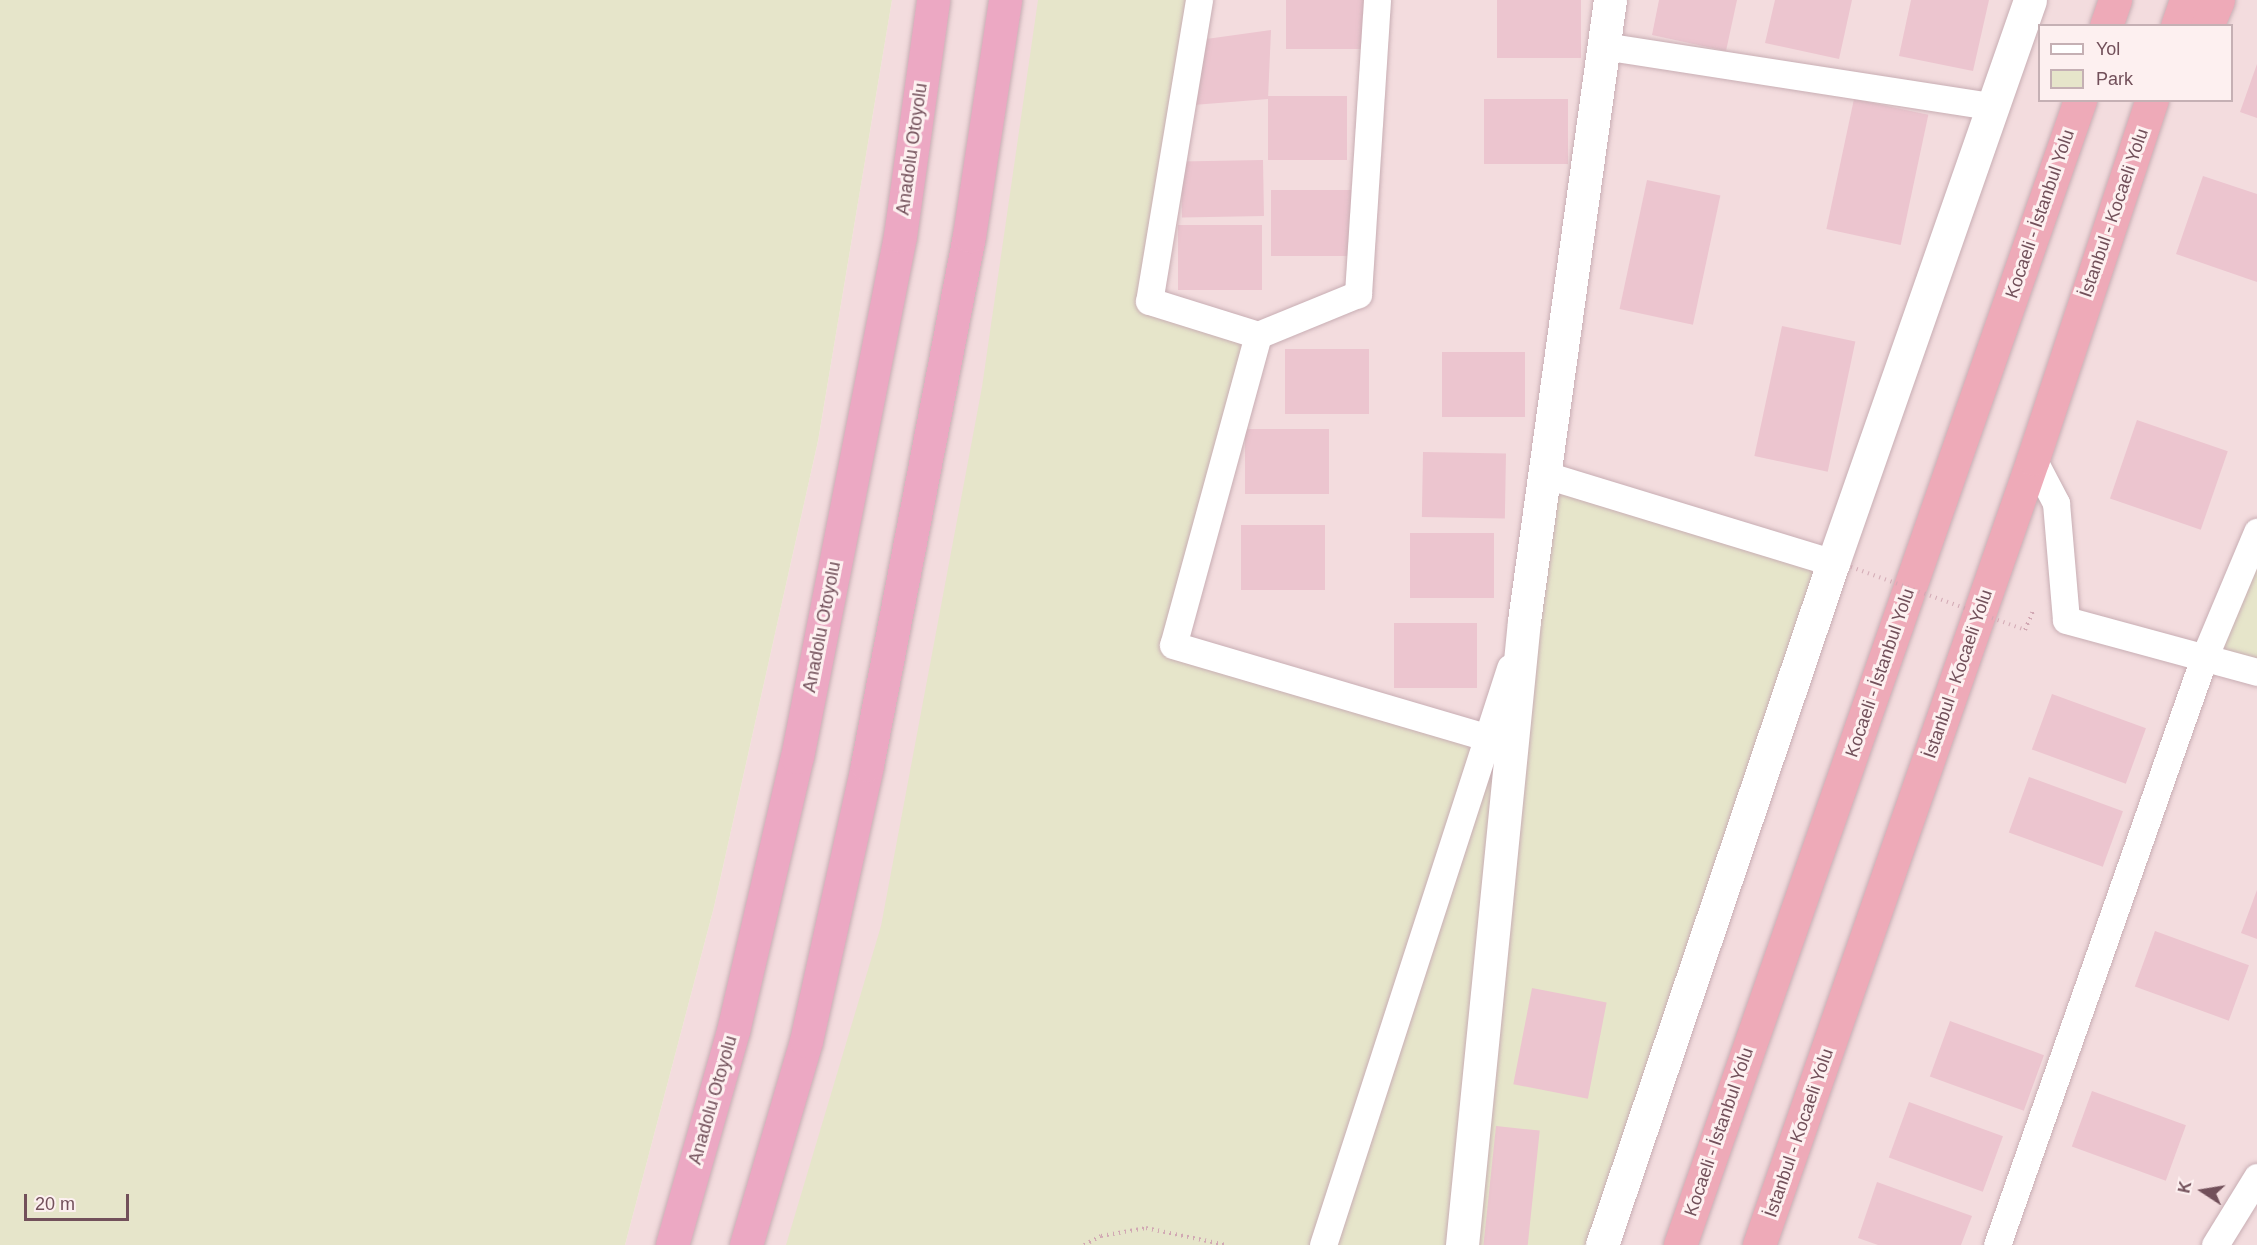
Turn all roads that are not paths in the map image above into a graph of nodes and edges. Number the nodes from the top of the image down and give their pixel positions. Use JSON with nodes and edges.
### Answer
{"nodes":[{"id":1,"x":933,"y":0,"type":"edge"},
{"id":2,"x":1005,"y":0,"type":"edge"},
{"id":3,"x":1198,"y":0,"type":"edge"},
{"id":4,"x":1377,"y":0,"type":"edge"},
{"id":5,"x":1610,"y":0,"type":"edge"},
{"id":6,"x":2030,"y":0,"type":"edge"},
{"id":7,"x":2115,"y":0,"type":"edge"},
{"id":8,"x":2186,"y":0,"type":"edge"},
{"id":9,"x":2218,"y":0,"type":"edge"},
{"id":10,"x":2107,"y":24,"type":"edge"},
{"id":11,"x":2178,"y":24,"type":"edge"},
{"id":12,"x":2208,"y":24,"type":"edge"},
{"id":13,"x":1603,"y":46,"type":"junction"},
{"id":14,"x":2079,"y":102,"type":"edge"},
{"id":15,"x":2151,"y":102,"type":"edge"},
{"id":16,"x":2172,"y":102,"type":"edge"},
{"id":17,"x":1990,"y":106,"type":"junction"},
{"id":18,"x":2094,"y":274,"type":"junction"},
{"id":19,"x":1258,"y":335,"type":"junction"},
{"id":20,"x":2033,"y":459,"type":"junction"},
{"id":21,"x":1546,"y":475,"type":"junction"},
{"id":22,"x":2257,"y":532,"type":"edge"},
{"id":23,"x":1842,"y":565,"type":"junction"},
{"id":24,"x":1524,"y":621,"type":"junction"},
{"id":25,"x":2204,"y":658,"type":"junction"},
{"id":26,"x":2257,"y":672,"type":"edge"},
{"id":27,"x":1488,"y":738,"type":"junction"},
{"id":28,"x":2257,"y":1178,"type":"edge"},
{"id":29,"x":672,"y":1245,"type":"edge"},
{"id":30,"x":746,"y":1245,"type":"edge"},
{"id":31,"x":1323,"y":1245,"type":"edge"},
{"id":32,"x":1462,"y":1245,"type":"edge"},
{"id":33,"x":1602,"y":1245,"type":"edge"},
{"id":34,"x":1680,"y":1245,"type":"edge"},
{"id":35,"x":1760,"y":1245,"type":"edge"},
{"id":36,"x":1997,"y":1245,"type":"edge"},
{"id":37,"x":2215,"y":1245,"type":"edge"}],
"edges":[{"from":1,"to":29,"type":"highway","name":"Anadolu Otoyolu"},
{"from":2,"to":30,"type":"highway"},
{"from":3,"to":19,"type":"street"},
{"from":4,"to":19,"type":"street"},
{"from":5,"to":13,"type":"main road"},
{"from":6,"to":17,"type":"main road"},
{"from":7,"to":10,"type":"highway"},
{"from":8,"to":11,"type":"highway"},
{"from":9,"to":12,"type":"highway"},
{"from":13,"to":17,"type":"street"},
{"from":13,"to":21,"type":"main road"},
{"from":14,"to":34,"type":"highway","name":"Kocaeli - İstanbul Yolu"},
{"from":15,"to":18,"type":"highway","name":"İstanbul - Kocaeli Yolu"},
{"from":16,"to":18,"type":"highway"},
{"from":17,"to":23,"type":"main road"},
{"from":18,"to":20,"type":"highway","name":"İstanbul - Kocaeli Yolu"},
{"from":19,"to":27,"type":"street"},
{"from":20,"to":25,"type":"street"},
{"from":20,"to":35,"type":"highway","name":"İstanbul - Kocaeli Yolu"},
{"from":21,"to":23,"type":"street"},
{"from":21,"to":24,"type":"main road"},
{"from":22,"to":25,"type":"street"},
{"from":23,"to":33,"type":"main road"},
{"from":24,"to":27,"type":"street"},
{"from":24,"to":32,"type":"main road"},
{"from":25,"to":26,"type":"street"},
{"from":25,"to":36,"type":"street"},
{"from":27,"to":31,"type":"street"},
{"from":28,"to":37,"type":"street"}]}
